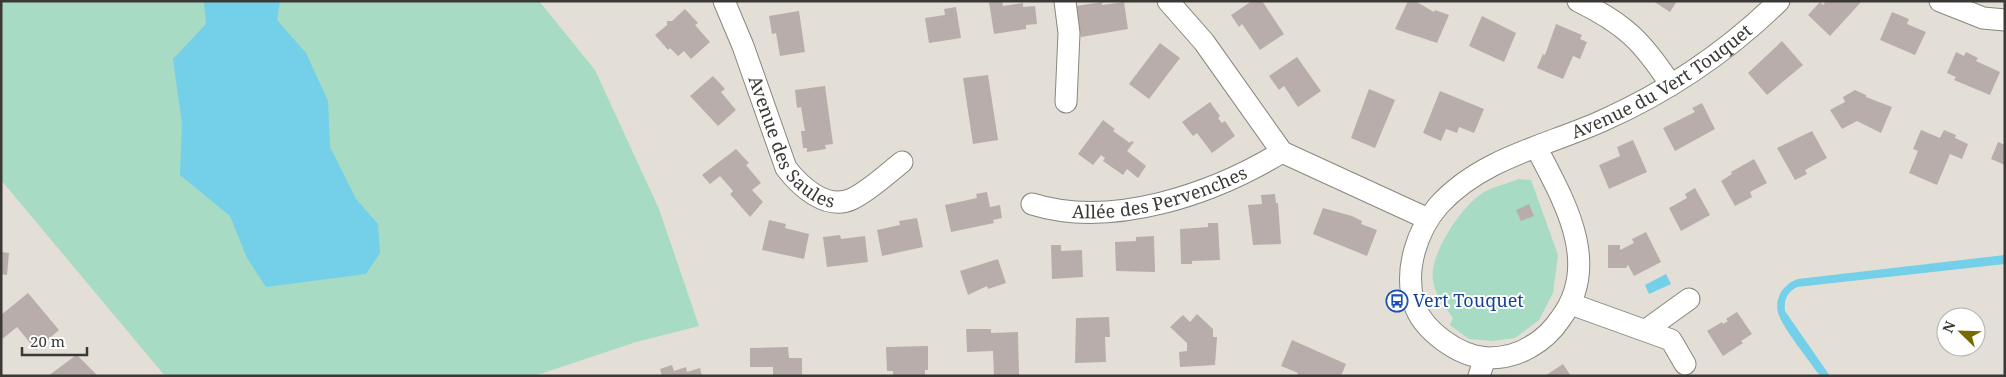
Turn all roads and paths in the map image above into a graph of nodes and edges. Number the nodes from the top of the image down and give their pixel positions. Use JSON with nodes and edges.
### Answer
{"nodes":[{"id":1,"x":724,"y":1,"type":"edge"},
{"id":2,"x":1065,"y":1,"type":"edge"},
{"id":3,"x":1168,"y":1,"type":"edge"},
{"id":4,"x":1578,"y":1,"type":"edge"},
{"id":5,"x":1779,"y":1,"type":"edge"},
{"id":6,"x":1940,"y":1,"type":"edge"},
{"id":7,"x":2005,"y":20,"type":"edge"},
{"id":8,"x":1671,"y":85,"type":"junction"},
{"id":9,"x":1066,"y":102,"type":"dead end"},
{"id":10,"x":1536,"y":147,"type":"junction"},
{"id":11,"x":1282,"y":152,"type":"junction"},
{"id":12,"x":902,"y":162,"type":"dead end"},
{"id":13,"x":1032,"y":204,"type":"dead end"},
{"id":14,"x":1428,"y":219,"type":"junction"},
{"id":15,"x":1690,"y":298,"type":"dead end"},
{"id":16,"x":1571,"y":304,"type":"junction"},
{"id":17,"x":1646,"y":330,"type":"junction"},
{"id":18,"x":1684,"y":364,"type":"dead end"},
{"id":19,"x":1482,"y":367,"type":"edge"}],
"edges":[{"from":1,"to":12,"type":"street","name":"Avenue des Saules"},
{"from":2,"to":9,"type":"street"},
{"from":3,"to":11,"type":"street"},
{"from":4,"to":8,"type":"street"},
{"from":5,"to":8,"type":"street","name":"Avenue du Vert Touquet"},
{"from":6,"to":7,"type":"street"},
{"from":8,"to":10,"type":"street","name":"Avenue du Vert Touquet"},
{"from":10,"to":14,"type":"street","name":"Avenue du Vert Touquet"},
{"from":10,"to":16,"type":"street","name":"Avenue du Vert Touquet"},
{"from":11,"to":13,"type":"street","name":"Allée des Pervenches"},
{"from":11,"to":14,"type":"street"},
{"from":14,"to":19,"type":"street","name":"Avenue du Vert Touquet"},
{"from":15,"to":17,"type":"street"},
{"from":16,"to":17,"type":"street"},
{"from":16,"to":19,"type":"street","name":"Avenue du Vert Touquet"},
{"from":17,"to":18,"type":"street"}]}
